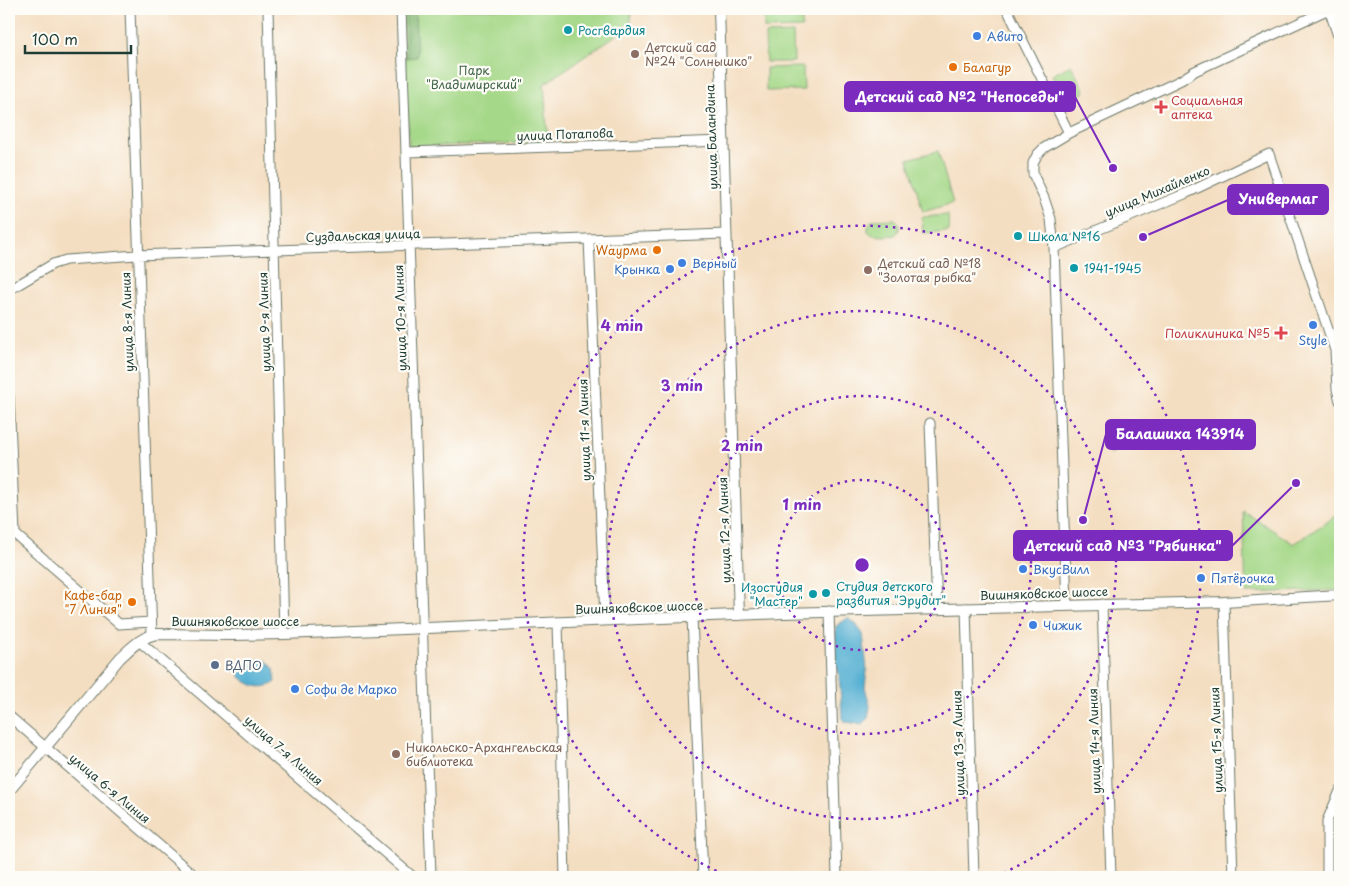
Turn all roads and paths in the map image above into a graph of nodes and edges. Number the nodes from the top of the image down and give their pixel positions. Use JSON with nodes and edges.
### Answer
{"nodes":[{"id":1,"x":130,"y":9,"type":"edge"},
{"id":2,"x":268,"y":9,"type":"edge"},
{"id":3,"x":401,"y":9,"type":"edge"},
{"id":4,"x":719,"y":9,"type":"edge"},
{"id":5,"x":1006,"y":9,"type":"edge"},
{"id":6,"x":1329,"y":9,"type":"edge"},
{"id":7,"x":1340,"y":42,"type":"edge"},
{"id":8,"x":1069,"y":133,"type":"junction"},
{"id":9,"x":724,"y":141,"type":"junction"},
{"id":10,"x":407,"y":152,"type":"junction"},
{"id":11,"x":726,"y":234,"type":"junction"},
{"id":12,"x":589,"y":239,"type":"junction"},
{"id":13,"x":411,"y":246,"type":"junction"},
{"id":14,"x":1054,"y":248,"type":"junction"},
{"id":15,"x":274,"y":251,"type":"junction"},
{"id":16,"x":137,"y":256,"type":"junction"},
{"id":17,"x":9,"y":290,"type":"edge"},
{"id":18,"x":9,"y":396,"type":"edge"},
{"id":19,"x":1340,"y":401,"type":"edge"},
{"id":20,"x":930,"y":422,"type":"dead end"},
{"id":21,"x":12,"y":531,"type":"edge"},
{"id":22,"x":1340,"y":595,"type":"edge"},
{"id":23,"x":1224,"y":602,"type":"junction"},
{"id":24,"x":1102,"y":604,"type":"junction"},
{"id":25,"x":1066,"y":605,"type":"junction"},
{"id":26,"x":966,"y":608,"type":"junction"},
{"id":27,"x":937,"y":609,"type":"junction"},
{"id":28,"x":829,"y":611,"type":"junction"},
{"id":29,"x":739,"y":616,"type":"junction"},
{"id":30,"x":692,"y":617,"type":"junction"},
{"id":31,"x":605,"y":620,"type":"junction"},
{"id":32,"x":151,"y":622,"type":"junction"},
{"id":33,"x":558,"y":622,"type":"junction"},
{"id":34,"x":421,"y":628,"type":"junction"},
{"id":35,"x":284,"y":634,"type":"junction"},
{"id":36,"x":152,"y":635,"type":"junction"},
{"id":37,"x":139,"y":641,"type":"junction"},
{"id":38,"x":9,"y":716,"type":"edge"},
{"id":39,"x":44,"y":748,"type":"junction"},
{"id":40,"x":9,"y":790,"type":"edge"},
{"id":41,"x":1340,"y":791,"type":"edge"},
{"id":42,"x":196,"y":877,"type":"edge"},
{"id":43,"x":413,"y":877,"type":"edge"},
{"id":44,"x":431,"y":877,"type":"edge"},
{"id":45,"x":565,"y":877,"type":"edge"},
{"id":46,"x":703,"y":877,"type":"edge"},
{"id":47,"x":837,"y":877,"type":"edge"},
{"id":48,"x":974,"y":877,"type":"edge"},
{"id":49,"x":1111,"y":877,"type":"edge"},
{"id":50,"x":1232,"y":877,"type":"edge"},
{"id":51,"x":1327,"y":877,"type":"edge"}],
"edges":[{"from":1,"to":16,"type":"street","name":"улица 8-я Линия"},
{"from":2,"to":15,"type":"street","name":"улица 9-я Линия"},
{"from":3,"to":10,"type":"street","name":"улица 10-я Линия"},
{"from":4,"to":9,"type":"street","name":"улица Баландина"},
{"from":5,"to":8,"type":"street"},
{"from":6,"to":7,"type":"street"},
{"from":6,"to":8,"type":"street"},
{"from":8,"to":14,"type":"street"},
{"from":9,"to":10,"type":"street","name":"улица Потапова"},
{"from":9,"to":11,"type":"street","name":"улица Баландина"},
{"from":10,"to":13,"type":"street","name":"улица 10-я Линия"},
{"from":11,"to":12,"type":"street","name":"Суздальская улица"},
{"from":11,"to":29,"type":"street","name":"улица 12-я Линия"},
{"from":12,"to":13,"type":"street","name":"Суздальская улица"},
{"from":12,"to":31,"type":"street","name":"улица 11-я Линия"},
{"from":13,"to":15,"type":"street","name":"Суздальская улица"},
{"from":13,"to":34,"type":"street","name":"улица 10-я Линия"},
{"from":14,"to":19,"type":"street","name":"улица Михайленко"},
{"from":14,"to":25,"type":"street"},
{"from":15,"to":16,"type":"street","name":"Суздальская улица"},
{"from":15,"to":35,"type":"street","name":"улица 9-я Линия"},
{"from":16,"to":17,"type":"street","name":"Суздальская улица"},
{"from":16,"to":32,"type":"street","name":"улица 8-я Линия"},
{"from":18,"to":21,"type":"street"},
{"from":20,"to":27,"type":"street"},
{"from":21,"to":32,"type":"street"},
{"from":22,"to":23,"type":"street","name":"Вишняковское шоссе"},
{"from":23,"to":24,"type":"street","name":"Вишняковское шоссе"},
{"from":23,"to":50,"type":"street","name":"улица 15-я Линия"},
{"from":24,"to":25,"type":"street","name":"Вишняковское шоссе"},
{"from":24,"to":49,"type":"street","name":"улица 14-я Линия"},
{"from":25,"to":26,"type":"street","name":"Вишняковское шоссе"},
{"from":26,"to":27,"type":"street","name":"Вишняковское шоссе"},
{"from":26,"to":48,"type":"street","name":"улица 13-я Линия"},
{"from":27,"to":28,"type":"street","name":"Вишняковское шоссе"},
{"from":28,"to":29,"type":"street","name":"Вишняковское шоссе"},
{"from":28,"to":47,"type":"street"},
{"from":29,"to":30,"type":"street","name":"Вишняковское шоссе"},
{"from":30,"to":31,"type":"street","name":"Вишняковское шоссе"},
{"from":30,"to":46,"type":"street"},
{"from":31,"to":33,"type":"street","name":"Вишняковское шоссе"},
{"from":32,"to":36,"type":"street","name":"улица 8-я Линия"},
{"from":33,"to":34,"type":"street","name":"Вишняковское шоссе"},
{"from":33,"to":45,"type":"street"},
{"from":34,"to":35,"type":"street","name":"Вишняковское шоссе"},
{"from":34,"to":44,"type":"street"},
{"from":35,"to":36,"type":"street","name":"Вишняковское шоссе"},
{"from":36,"to":37,"type":"street","name":"Вишняковское шоссе"},
{"from":37,"to":39,"type":"street","name":"Вишняковское шоссе"},
{"from":37,"to":43,"type":"street","name":"улица 7-я Линия"},
{"from":38,"to":39,"type":"street","name":"улица 6-я Линия"},
{"from":39,"to":40,"type":"street","name":"Вишняковское шоссе"},
{"from":39,"to":42,"type":"street","name":"улица 6-я Линия"},
{"from":41,"to":51,"type":"street"}]}
